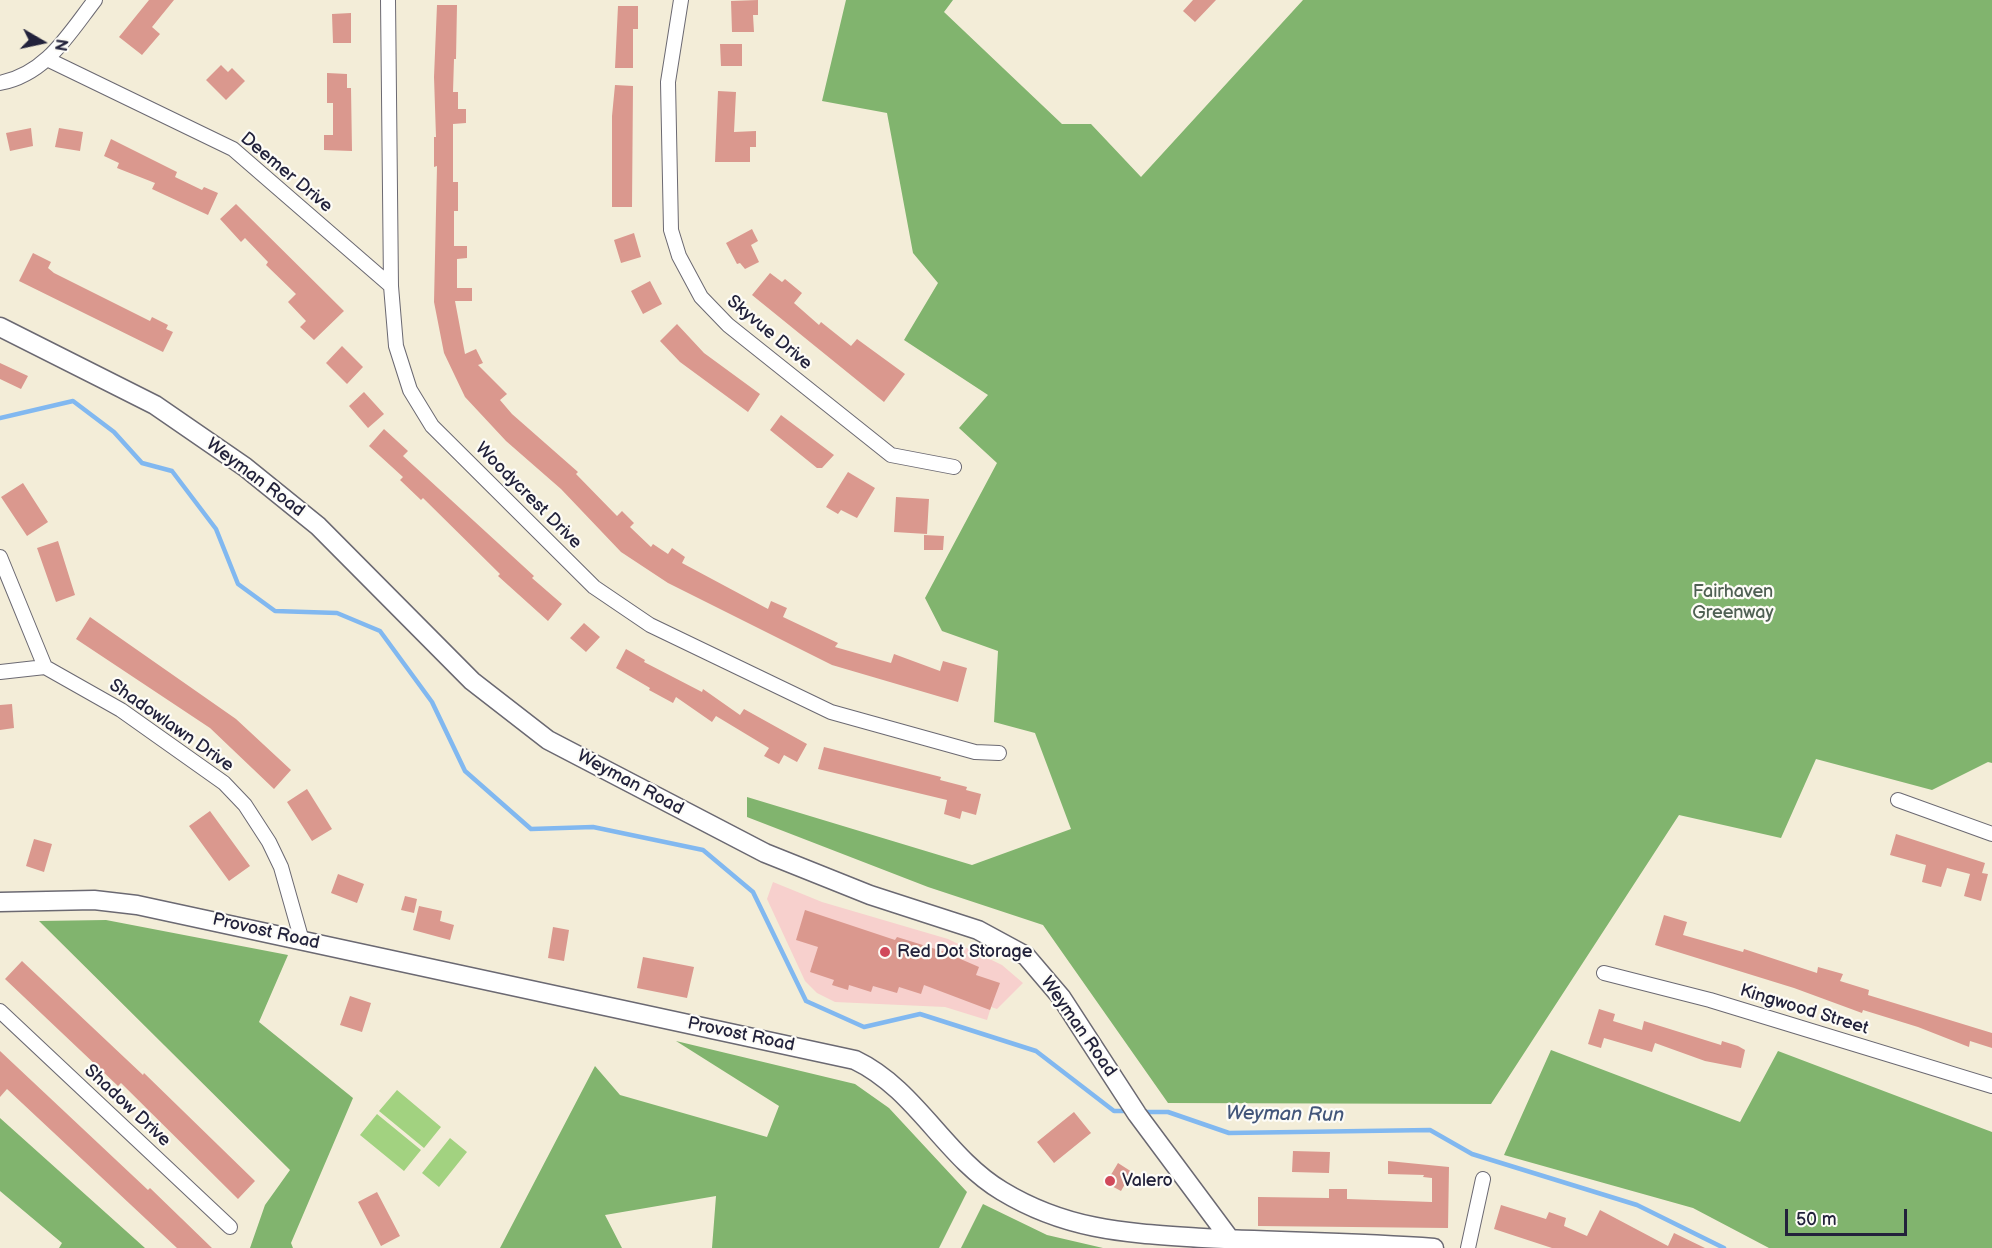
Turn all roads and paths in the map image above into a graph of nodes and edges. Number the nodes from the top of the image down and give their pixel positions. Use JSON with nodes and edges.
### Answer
{"nodes":[{"id":1,"x":95,"y":0,"type":"edge"},
{"id":2,"x":388,"y":0,"type":"edge"},
{"id":3,"x":681,"y":0,"type":"edge"},
{"id":4,"x":49,"y":60,"type":"junction"},
{"id":5,"x":0,"y":83,"type":"edge"},
{"id":6,"x":392,"y":286,"type":"junction"},
{"id":7,"x":0,"y":327,"type":"edge"},
{"id":8,"x":954,"y":467,"type":"dead end"},
{"id":9,"x":0,"y":557,"type":"edge"},
{"id":10,"x":45,"y":667,"type":"junction"},
{"id":11,"x":0,"y":672,"type":"edge"},
{"id":12,"x":999,"y":753,"type":"dead end"},
{"id":13,"x":1898,"y":800,"type":"dead end"},
{"id":14,"x":1992,"y":834,"type":"edge"},
{"id":15,"x":0,"y":902,"type":"edge"},
{"id":16,"x":302,"y":940,"type":"junction"},
{"id":17,"x":1604,"y":973,"type":"dead end"},
{"id":18,"x":0,"y":1011,"type":"edge"},
{"id":19,"x":1992,"y":1086,"type":"edge"},
{"id":20,"x":1483,"y":1179,"type":"dead end"},
{"id":21,"x":230,"y":1227,"type":"dead end"},
{"id":22,"x":1230,"y":1239,"type":"junction"},
{"id":23,"x":1434,"y":1248,"type":"edge"},
{"id":24,"x":1468,"y":1248,"type":"edge"}],
"edges":[{"from":1,"to":4,"type":"street"},
{"from":2,"to":6,"type":"street","name":"Woodycrest Drive"},
{"from":3,"to":8,"type":"street","name":"Skyvue Drive"},
{"from":4,"to":5,"type":"street"},
{"from":4,"to":6,"type":"street","name":"Deemer Drive"},
{"from":6,"to":12,"type":"street","name":"Woodycrest Drive"},
{"from":7,"to":22,"type":"street","name":"Weyman Road"},
{"from":9,"to":10,"type":"street"},
{"from":10,"to":11,"type":"street"},
{"from":10,"to":16,"type":"street","name":"Shadowlawn Drive"},
{"from":13,"to":14,"type":"street"},
{"from":15,"to":16,"type":"street","name":"Provost Road"},
{"from":16,"to":22,"type":"street","name":"Provost Road"},
{"from":17,"to":19,"type":"street","name":"Kingwood Street"},
{"from":18,"to":21,"type":"street","name":"Shadow Drive"},
{"from":20,"to":24,"type":"street"},
{"from":22,"to":23,"type":"street","name":"Provost Road"}]}
